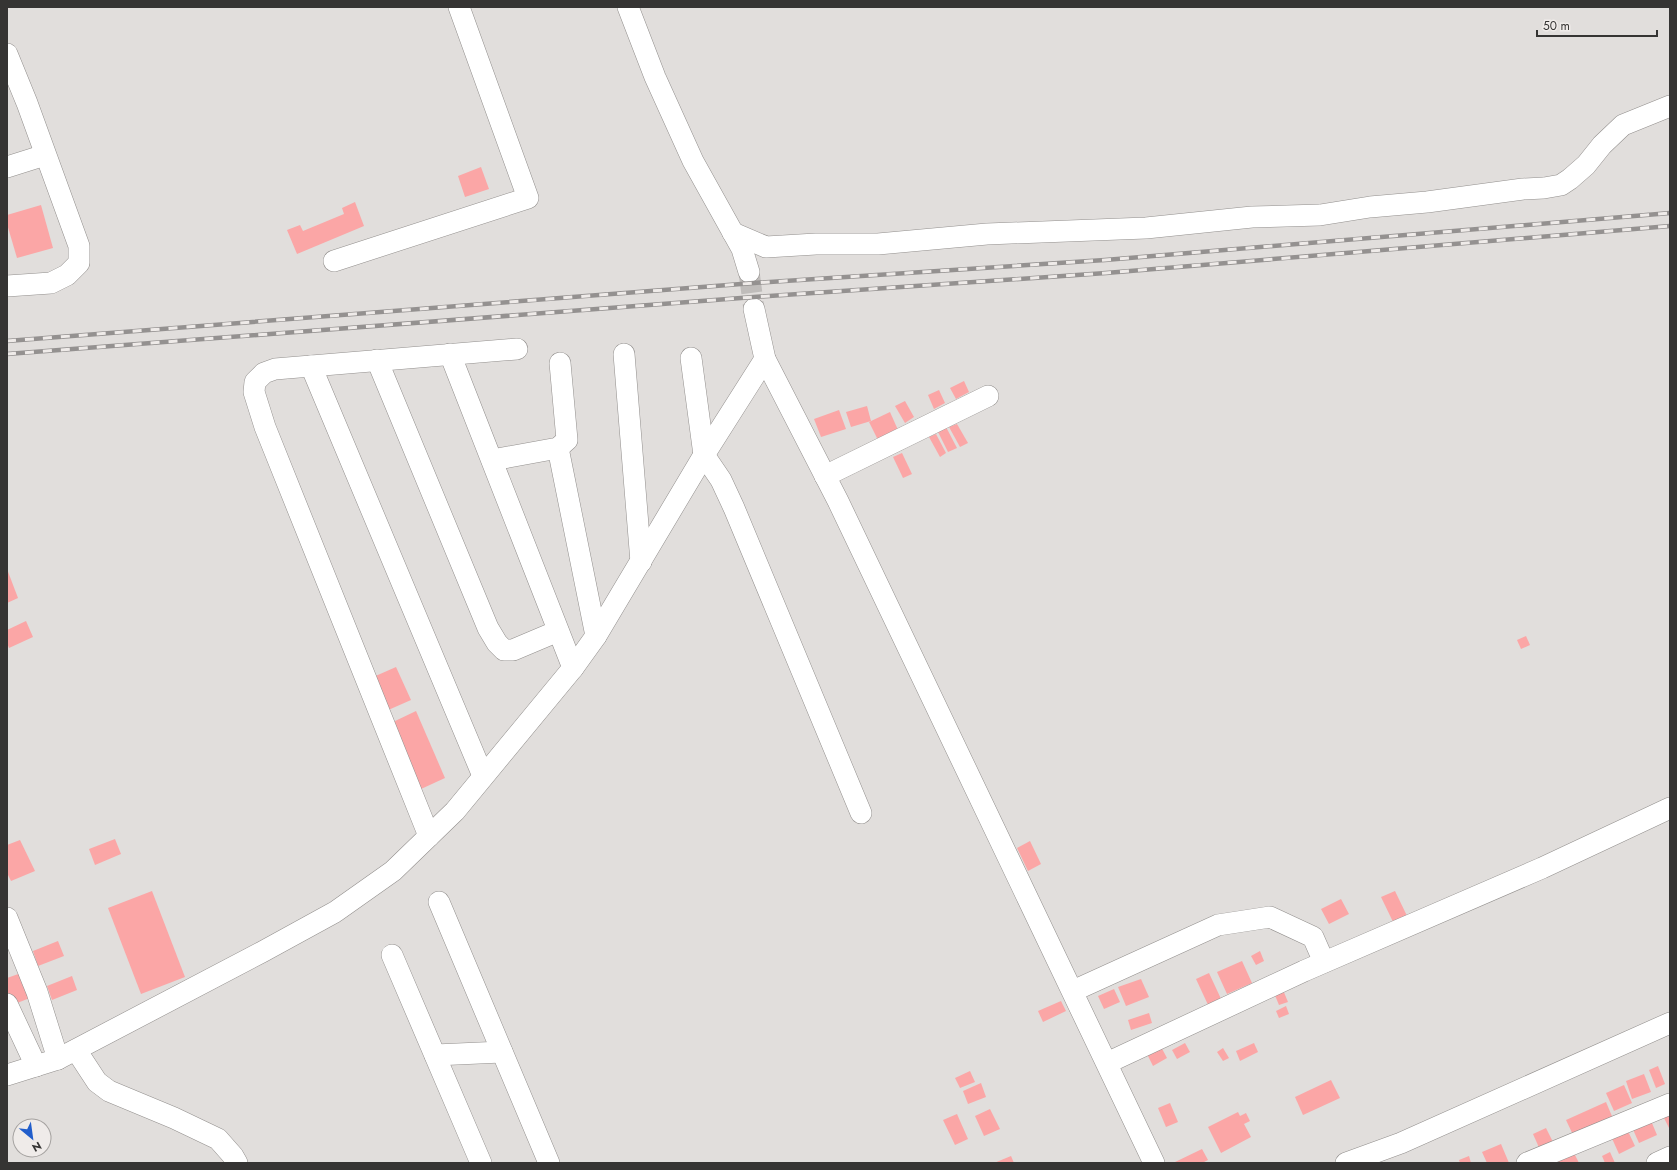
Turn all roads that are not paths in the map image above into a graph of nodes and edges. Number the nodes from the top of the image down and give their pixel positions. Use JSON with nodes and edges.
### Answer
{"nodes":[{"id":1,"x":459,"y":7,"type":"edge"},
{"id":2,"x":628,"y":7,"type":"edge"},
{"id":3,"x":7,"y":54,"type":"edge"},
{"id":4,"x":1670,"y":106,"type":"edge"},
{"id":5,"x":45,"y":155,"type":"junction"},
{"id":6,"x":7,"y":167,"type":"edge"},
{"id":7,"x":733,"y":233,"type":"junction"},
{"id":8,"x":334,"y":261,"type":"dead end"},
{"id":9,"x":750,"y":272,"type":"tunnel mouth"},
{"id":10,"x":7,"y":286,"type":"edge"},
{"id":11,"x":754,"y":309,"type":"tunnel mouth"},
{"id":12,"x":517,"y":349,"type":"dead end"},
{"id":13,"x":450,"y":354,"type":"junction"},
{"id":14,"x":624,"y":354,"type":"dead end"},
{"id":15,"x":691,"y":358,"type":"dead end"},
{"id":16,"x":765,"y":359,"type":"junction"},
{"id":17,"x":377,"y":360,"type":"junction"},
{"id":18,"x":560,"y":364,"type":"dead end"},
{"id":19,"x":311,"y":366,"type":"junction"},
{"id":20,"x":988,"y":396,"type":"dead end"},
{"id":21,"x":558,"y":448,"type":"junction"},
{"id":22,"x":704,"y":455,"type":"junction"},
{"id":23,"x":492,"y":460,"type":"junction"},
{"id":24,"x":825,"y":476,"type":"junction"},
{"id":25,"x":640,"y":562,"type":"junction"},
{"id":26,"x":558,"y":631,"type":"junction"},
{"id":27,"x":596,"y":636,"type":"junction"},
{"id":28,"x":573,"y":668,"type":"junction"},
{"id":29,"x":483,"y":776,"type":"junction"},
{"id":30,"x":1670,"y":808,"type":"edge"},
{"id":31,"x":861,"y":813,"type":"dead end"},
{"id":32,"x":429,"y":836,"type":"junction"},
{"id":33,"x":439,"y":902,"type":"dead end"},
{"id":34,"x":7,"y":918,"type":"edge"},
{"id":35,"x":392,"y":955,"type":"dead end"},
{"id":36,"x":1324,"y":962,"type":"junction"},
{"id":37,"x":1073,"y":991,"type":"junction"},
{"id":38,"x":7,"y":1004,"type":"edge"},
{"id":39,"x":1670,"y":1023,"type":"edge"},
{"id":40,"x":502,"y":1052,"type":"junction"},
{"id":41,"x":435,"y":1055,"type":"junction"},
{"id":42,"x":72,"y":1056,"type":"junction"},
{"id":43,"x":1107,"y":1063,"type":"junction"},
{"id":44,"x":36,"y":1066,"type":"junction"},
{"id":45,"x":7,"y":1075,"type":"edge"},
{"id":46,"x":1670,"y":1104,"type":"edge"},
{"id":47,"x":1670,"y":1157,"type":"edge"},
{"id":48,"x":237,"y":1163,"type":"edge"},
{"id":49,"x":481,"y":1163,"type":"edge"},
{"id":50,"x":549,"y":1163,"type":"edge"},
{"id":51,"x":1154,"y":1163,"type":"edge"},
{"id":52,"x":1346,"y":1163,"type":"edge"},
{"id":53,"x":1527,"y":1163,"type":"edge"},
{"id":54,"x":1657,"y":1163,"type":"edge"}],
"edges":[{"from":1,"to":8,"type":"street"},
{"from":2,"to":7,"type":"street"},
{"from":3,"to":5,"type":"street"},
{"from":4,"to":7,"type":"street"},
{"from":5,"to":6,"type":"street"},
{"from":5,"to":10,"type":"street"},
{"from":7,"to":9,"type":"street"},
{"from":11,"to":16,"type":"street"},
{"from":12,"to":13,"type":"street"},
{"from":13,"to":17,"type":"street"},
{"from":13,"to":23,"type":"street"},
{"from":14,"to":25,"type":"street"},
{"from":15,"to":22,"type":"street"},
{"from":16,"to":22,"type":"street"},
{"from":16,"to":24,"type":"street"},
{"from":17,"to":19,"type":"street"},
{"from":17,"to":26,"type":"street"},
{"from":18,"to":21,"type":"street"},
{"from":19,"to":29,"type":"street"},
{"from":19,"to":32,"type":"street"},
{"from":20,"to":24,"type":"street"},
{"from":21,"to":23,"type":"street"},
{"from":21,"to":27,"type":"street"},
{"from":22,"to":25,"type":"street"},
{"from":22,"to":31,"type":"street"},
{"from":23,"to":26,"type":"street"},
{"from":24,"to":37,"type":"street"},
{"from":25,"to":27,"type":"street"},
{"from":26,"to":28,"type":"street"},
{"from":27,"to":28,"type":"street"},
{"from":28,"to":29,"type":"street"},
{"from":29,"to":32,"type":"street"},
{"from":30,"to":36,"type":"street"},
{"from":32,"to":42,"type":"street"},
{"from":33,"to":40,"type":"street"},
{"from":34,"to":42,"type":"street"},
{"from":35,"to":41,"type":"street"},
{"from":36,"to":37,"type":"street"},
{"from":36,"to":43,"type":"street"},
{"from":37,"to":43,"type":"street"},
{"from":38,"to":44,"type":"street"},
{"from":39,"to":52,"type":"street"},
{"from":40,"to":41,"type":"street"},
{"from":40,"to":50,"type":"street"},
{"from":41,"to":49,"type":"street"},
{"from":42,"to":44,"type":"street"},
{"from":42,"to":48,"type":"street"},
{"from":43,"to":51,"type":"street"},
{"from":44,"to":45,"type":"street"},
{"from":46,"to":53,"type":"street"},
{"from":47,"to":54,"type":"street"}]}
